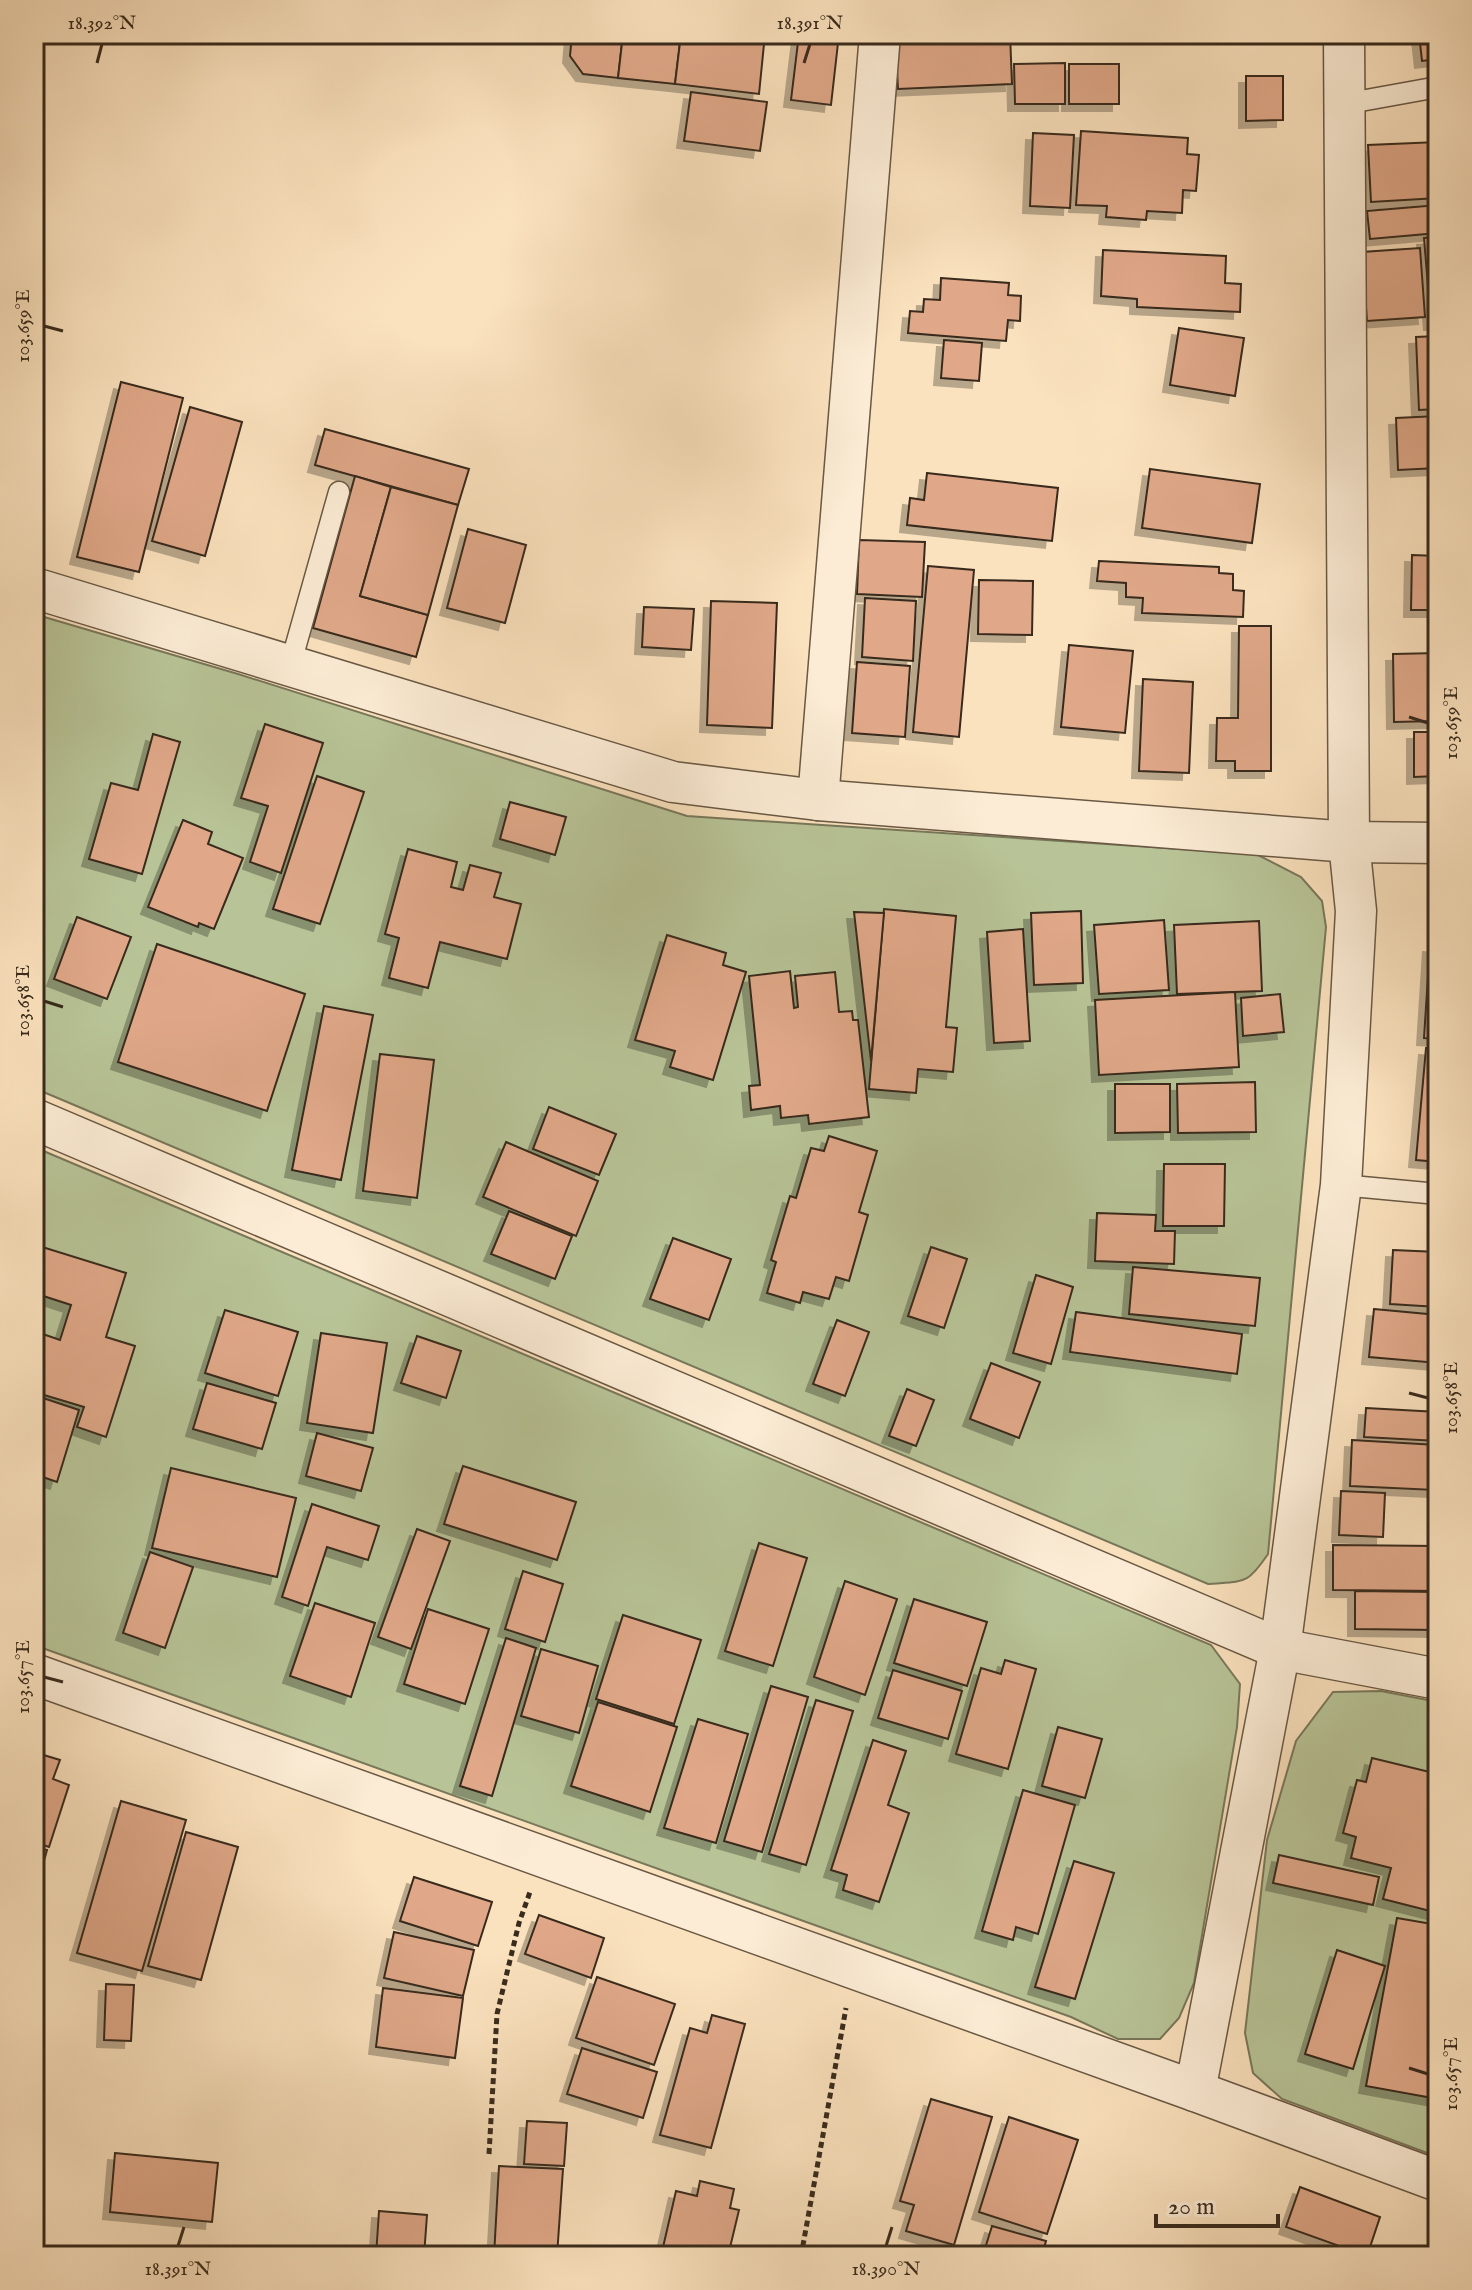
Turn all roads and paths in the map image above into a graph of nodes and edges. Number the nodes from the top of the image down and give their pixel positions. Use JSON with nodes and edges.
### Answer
{"nodes":[{"id":1,"x":880,"y":34,"type":"edge"},
{"id":2,"x":1344,"y":34,"type":"edge"},
{"id":3,"x":1438,"y":87,"type":"edge"},
{"id":4,"x":1344,"y":104,"type":"junction"},
{"id":5,"x":339,"y":492,"type":"dead end"},
{"id":6,"x":34,"y":588,"type":"edge"},
{"id":7,"x":290,"y":666,"type":"junction"},
{"id":8,"x":818,"y":800,"type":"junction"},
{"id":9,"x":1349,"y":842,"type":"junction"},
{"id":10,"x":1438,"y":843,"type":"edge"},
{"id":11,"x":34,"y":1119,"type":"edge"},
{"id":12,"x":1341,"y":1185,"type":"junction"},
{"id":13,"x":1438,"y":1194,"type":"edge"},
{"id":14,"x":1280,"y":1649,"type":"junction"},
{"id":15,"x":34,"y":1674,"type":"edge"},
{"id":16,"x":1438,"y":1679,"type":"edge"},
{"id":17,"x":543,"y":1856,"type":"junction"},
{"id":18,"x":853,"y":1968,"type":"junction"},
{"id":19,"x":1195,"y":2091,"type":"junction"},
{"id":20,"x":489,"y":2154,"type":"dead end"},
{"id":21,"x":1438,"y":2181,"type":"edge"},
{"id":22,"x":801,"y":2256,"type":"edge"}],
"edges":[{"from":1,"to":8,"type":"street"},
{"from":2,"to":4,"type":"street"},
{"from":3,"to":4,"type":"lane"},
{"from":4,"to":9,"type":"street"},
{"from":5,"to":7,"type":"lane"},
{"from":6,"to":7,"type":"street"},
{"from":7,"to":8,"type":"street"},
{"from":8,"to":9,"type":"street"},
{"from":9,"to":10,"type":"street"},
{"from":9,"to":12,"type":"street"},
{"from":11,"to":14,"type":"street"},
{"from":12,"to":13,"type":"lane"},
{"from":12,"to":14,"type":"street"},
{"from":14,"to":16,"type":"street"},
{"from":14,"to":19,"type":"street"},
{"from":15,"to":17,"type":"street"},
{"from":17,"to":18,"type":"street"},
{"from":17,"to":20,"type":"path"},
{"from":18,"to":19,"type":"street"},
{"from":18,"to":22,"type":"path"},
{"from":19,"to":21,"type":"street"}]}
